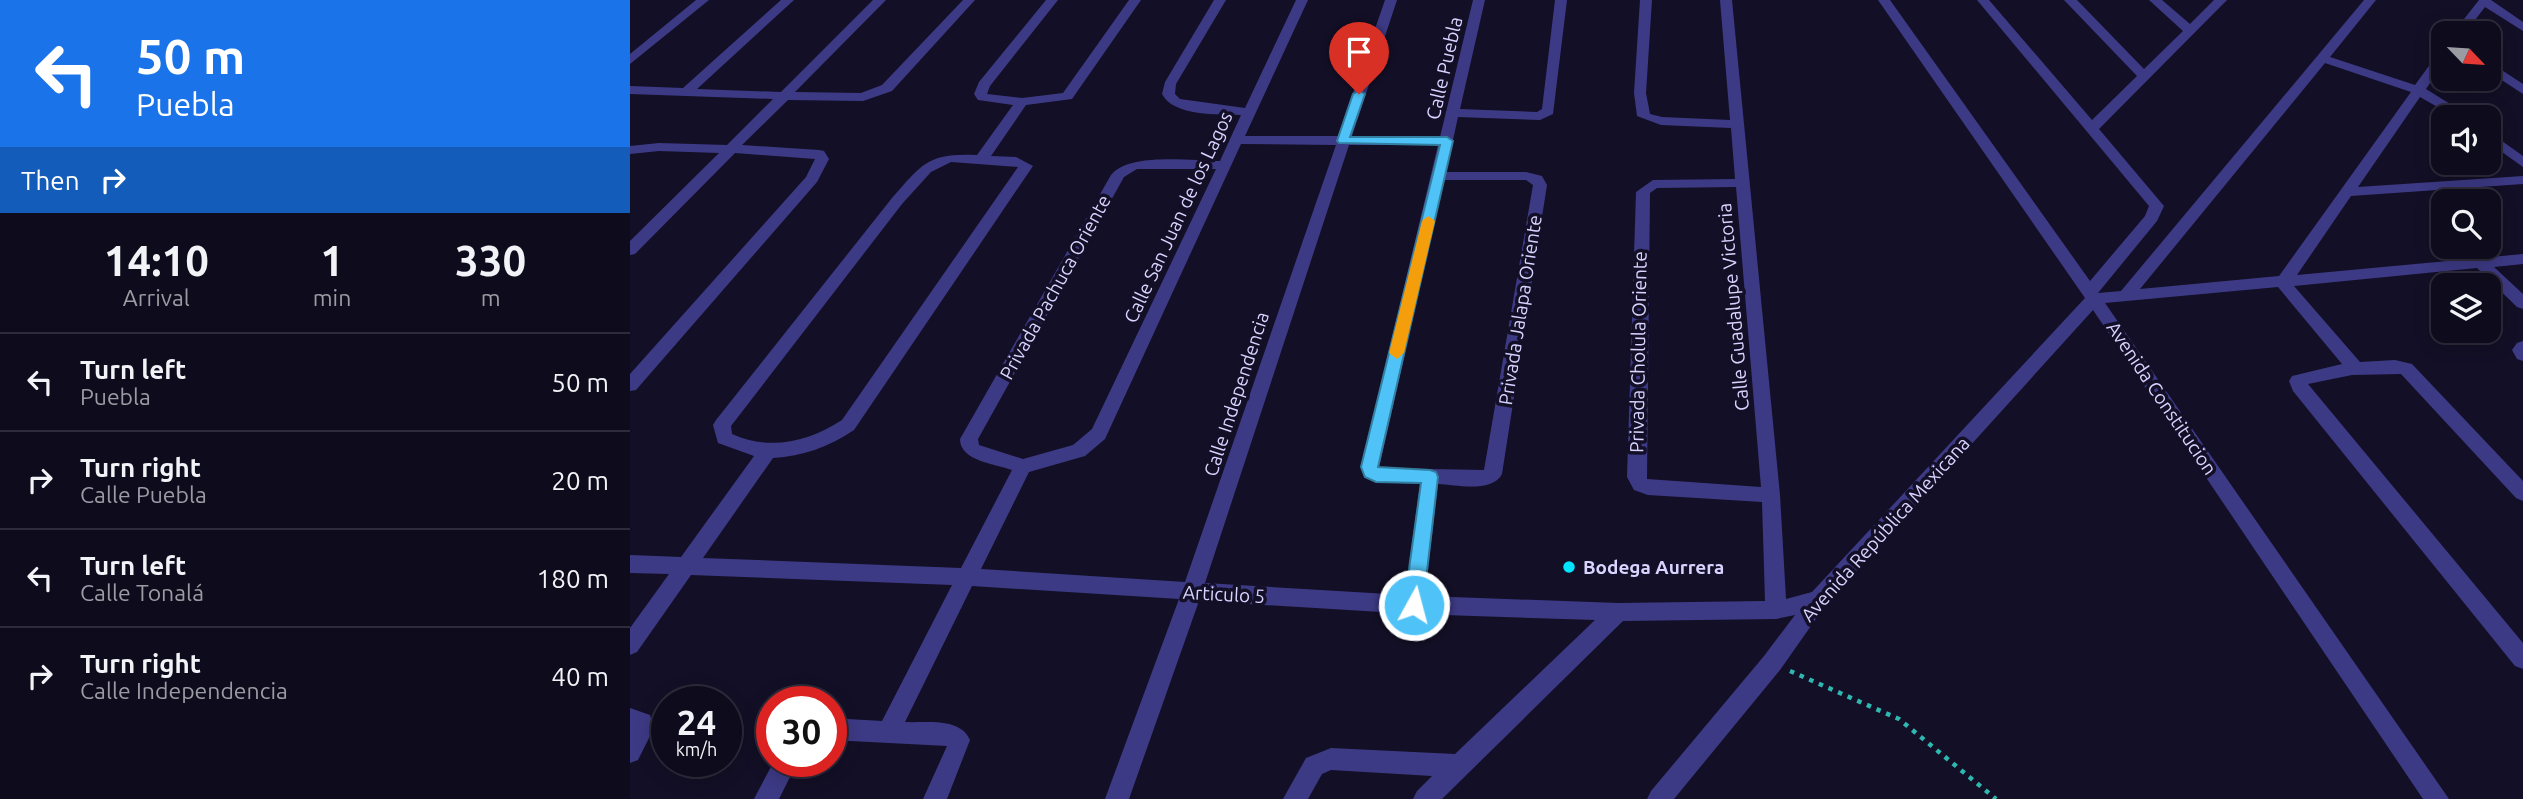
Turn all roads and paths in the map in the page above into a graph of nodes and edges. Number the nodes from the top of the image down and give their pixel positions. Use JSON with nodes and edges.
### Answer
{"nodes":[{"id":1,"x":703,"y":0,"type":"edge"},
{"id":2,"x":788,"y":0,"type":"edge"},
{"id":3,"x":880,"y":0,"type":"edge"},
{"id":4,"x":970,"y":0,"type":"edge"},
{"id":5,"x":1052,"y":0,"type":"edge"},
{"id":6,"x":1135,"y":0,"type":"edge"},
{"id":7,"x":1220,"y":0,"type":"edge"},
{"id":8,"x":1302,"y":0,"type":"edge"},
{"id":9,"x":1391,"y":0,"type":"edge"},
{"id":10,"x":1479,"y":0,"type":"edge"},
{"id":11,"x":1561,"y":0,"type":"edge"},
{"id":12,"x":1646,"y":0,"type":"edge"},
{"id":13,"x":1726,"y":0,"type":"edge"},
{"id":14,"x":1884,"y":0,"type":"edge"},
{"id":15,"x":1983,"y":0,"type":"edge"},
{"id":16,"x":2070,"y":0,"type":"edge"},
{"id":17,"x":2155,"y":0,"type":"edge"},
{"id":18,"x":2221,"y":0,"type":"edge"},
{"id":19,"x":2370,"y":0,"type":"edge"},
{"id":20,"x":2485,"y":1,"type":"edge"},
{"id":21,"x":2469,"y":21,"type":"edge"},
{"id":22,"x":2523,"y":27,"type":"edge"},
{"id":23,"x":2190,"y":31,"type":"junction"},
{"id":24,"x":2322,"y":58,"type":"junction"},
{"id":25,"x":630,"y":60,"type":"edge"},
{"id":26,"x":2431,"y":72,"type":"edge"},
{"id":27,"x":2501,"y":74,"type":"edge"},
{"id":28,"x":2144,"y":76,"type":"junction"},
{"id":29,"x":630,"y":90,"type":"edge"},
{"id":30,"x":2418,"y":90,"type":"junction"},
{"id":31,"x":2523,"y":90,"type":"edge"},
{"id":32,"x":685,"y":93,"type":"junction"},
{"id":33,"x":784,"y":97,"type":"junction"},
{"id":34,"x":1022,"y":103,"type":"junction"},
{"id":35,"x":2444,"y":105,"type":"edge"},
{"id":36,"x":1248,"y":112,"type":"junction"},
{"id":37,"x":1454,"y":113,"type":"junction"},
{"id":38,"x":1739,"y":124,"type":"junction"},
{"id":39,"x":2091,"y":129,"type":"junction"},
{"id":40,"x":1237,"y":140,"type":"junction"},
{"id":41,"x":1343,"y":141,"type":"junction"},
{"id":42,"x":1447,"y":141,"type":"junction"},
{"id":43,"x":2501,"y":145,"type":"edge"},
{"id":44,"x":732,"y":149,"type":"junction"},
{"id":45,"x":630,"y":150,"type":"edge"},
{"id":46,"x":982,"y":158,"type":"junction"},
{"id":47,"x":2523,"y":163,"type":"edge"},
{"id":48,"x":1226,"y":165,"type":"junction"},
{"id":49,"x":1439,"y":176,"type":"junction"},
{"id":50,"x":2523,"y":180,"type":"edge"},
{"id":51,"x":1744,"y":183,"type":"junction"},
{"id":52,"x":2349,"y":192,"type":"junction"},
{"id":53,"x":630,"y":250,"type":"edge"},
{"id":54,"x":2523,"y":259,"type":"edge"},
{"id":55,"x":2481,"y":263,"type":"junction"},
{"id":56,"x":2283,"y":283,"type":"junction"},
{"id":57,"x":2092,"y":296,"type":"junction"},
{"id":58,"x":2126,"y":296,"type":"junction"},
{"id":59,"x":2523,"y":303,"type":"edge"},
{"id":60,"x":2523,"y":347,"type":"edge"},
{"id":61,"x":2523,"y":355,"type":"edge"},
{"id":62,"x":2356,"y":369,"type":"junction"},
{"id":63,"x":630,"y":385,"type":"edge"},
{"id":64,"x":768,"y":452,"type":"junction"},
{"id":65,"x":1023,"y":466,"type":"junction"},
{"id":66,"x":1430,"y":477,"type":"junction"},
{"id":67,"x":2523,"y":493,"type":"edge"},
{"id":68,"x":1771,"y":495,"type":"junction"},
{"id":69,"x":630,"y":564,"type":"edge"},
{"id":70,"x":686,"y":565,"type":"junction"},
{"id":71,"x":964,"y":577,"type":"junction"},
{"id":72,"x":1192,"y":592,"type":"junction"},
{"id":73,"x":1818,"y":600,"type":"junction"},
{"id":74,"x":1414,"y":605,"type":"junction"},
{"id":75,"x":1776,"y":610,"type":"junction"},
{"id":76,"x":1618,"y":612,"type":"junction"},
{"id":77,"x":630,"y":645,"type":"edge"},
{"id":78,"x":2523,"y":659,"type":"edge"},
{"id":79,"x":1772,"y":663,"type":"junction"},
{"id":80,"x":630,"y":719,"type":"edge"},
{"id":81,"x":847,"y":729,"type":"edge"},
{"id":82,"x":889,"y":730,"type":"junction"},
{"id":83,"x":630,"y":752,"type":"edge"},
{"id":84,"x":1458,"y":766,"type":"junction"},
{"id":85,"x":778,"y":777,"type":"edge"},
{"id":86,"x":766,"y":799,"type":"edge"},
{"id":87,"x":935,"y":799,"type":"edge"},
{"id":88,"x":1117,"y":799,"type":"edge"},
{"id":89,"x":1295,"y":799,"type":"edge"},
{"id":90,"x":1425,"y":799,"type":"edge"},
{"id":91,"x":1658,"y":799,"type":"edge"},
{"id":92,"x":1996,"y":799,"type":"edge"},
{"id":93,"x":2437,"y":799,"type":"edge"}],
"edges":[{"from":1,"to":25,"type":"street"},
{"from":2,"to":32,"type":"street"},
{"from":3,"to":33,"type":"street"},
{"from":4,"to":33,"type":"street"},
{"from":5,"to":34,"type":"street"},
{"from":6,"to":34,"type":"street"},
{"from":7,"to":36,"type":"street"},
{"from":8,"to":36,"type":"street","name":"Calle San Juan de los Lagos"},
{"from":9,"to":41,"type":"street","name":"Calle Independencia"},
{"from":10,"to":37,"type":"street","name":"Calle Puebla"},
{"from":11,"to":37,"type":"street"},
{"from":12,"to":38,"type":"street"},
{"from":13,"to":38,"type":"street","name":"Calle Guadalupe Victoria"},
{"from":14,"to":57,"type":"street","name":"Avenida Constitucion"},
{"from":15,"to":39,"type":"street"},
{"from":16,"to":28,"type":"street"},
{"from":17,"to":23,"type":"street"},
{"from":18,"to":23,"type":"street"},
{"from":19,"to":24,"type":"street"},
{"from":20,"to":21,"type":"street"},
{"from":20,"to":22,"type":"street"},
{"from":23,"to":28,"type":"street"},
{"from":24,"to":30,"type":"street"},
{"from":24,"to":58,"type":"street"},
{"from":26,"to":30,"type":"street"},
{"from":27,"to":31,"type":"street"},
{"from":28,"to":39,"type":"street"},
{"from":29,"to":32,"type":"street"},
{"from":30,"to":35,"type":"street"},
{"from":30,"to":52,"type":"street"},
{"from":32,"to":33,"type":"street"},
{"from":33,"to":44,"type":"street"},
{"from":34,"to":46,"type":"street"},
{"from":36,"to":40,"type":"street","name":"Calle San Juan de los Lagos"},
{"from":37,"to":42,"type":"street","name":"Calle Puebla"},
{"from":38,"to":51,"type":"street","name":"Calle Guadalupe Victoria"},
{"from":39,"to":57,"type":"street","name":"Avenida República Mexicana"},
{"from":40,"to":41,"type":"street"},
{"from":40,"to":48,"type":"street","name":"Calle San Juan de los Lagos"},
{"from":41,"to":42,"type":"street"},
{"from":41,"to":72,"type":"street","name":"Calle Independencia"},
{"from":42,"to":49,"type":"street","name":"Calle Puebla"},
{"from":43,"to":47,"type":"street"},
{"from":44,"to":45,"type":"street"},
{"from":44,"to":53,"type":"street"},
{"from":44,"to":63,"type":"street"},
{"from":46,"to":64,"type":"street"},
{"from":46,"to":64,"type":"street"},
{"from":48,"to":65,"type":"street","name":"Calle San Juan de los Lagos"},
{"from":48,"to":65,"type":"street","name":"Privada Pachuca Oriente"},
{"from":49,"to":66,"type":"street","name":"Calle Puebla"},
{"from":49,"to":66,"type":"street","name":"Privada Jalapa Oriente"},
{"from":50,"to":52,"type":"street"},
{"from":51,"to":68,"type":"street","name":"Calle Guadalupe Victoria"},
{"from":51,"to":68,"type":"street","name":"Privada Cholula Oriente"},
{"from":52,"to":56,"type":"street"},
{"from":54,"to":55,"type":"street"},
{"from":55,"to":56,"type":"street"},
{"from":55,"to":59,"type":"street"},
{"from":56,"to":58,"type":"street"},
{"from":56,"to":62,"type":"street"},
{"from":57,"to":58,"type":"street"},
{"from":57,"to":73,"type":"street","name":"Avenida República Mexicana"},
{"from":57,"to":93,"type":"street","name":"Avenida Constitucion"},
{"from":60,"to":61,"type":"street"},
{"from":62,"to":67,"type":"street"},
{"from":62,"to":78,"type":"street"},
{"from":64,"to":70,"type":"street"},
{"from":65,"to":71,"type":"street"},
{"from":66,"to":74,"type":"street"},
{"from":68,"to":75,"type":"street","name":"Calle Guadalupe Victoria"},
{"from":69,"to":70,"type":"street","name":"Articulo 5"},
{"from":70,"to":71,"type":"street","name":"Articulo 5"},
{"from":70,"to":77,"type":"street"},
{"from":71,"to":72,"type":"street","name":"Articulo 5"},
{"from":71,"to":82,"type":"street"},
{"from":72,"to":74,"type":"street","name":"Articulo 5"},
{"from":72,"to":88,"type":"street","name":"Calle Independencia"},
{"from":73,"to":75,"type":"street","name":"Articulo 5"},
{"from":73,"to":79,"type":"street","name":"Avenida República Mexicana"},
{"from":74,"to":76,"type":"street","name":"Articulo 5"},
{"from":75,"to":76,"type":"street","name":"Articulo 5"},
{"from":76,"to":84,"type":"street"},
{"from":79,"to":91,"type":"street","name":"Avenida República Mexicana"},
{"from":79,"to":92,"type":"path"},
{"from":80,"to":83,"type":"street"},
{"from":81,"to":82,"type":"street"},
{"from":82,"to":87,"type":"street"},
{"from":84,"to":89,"type":"street"},
{"from":84,"to":90,"type":"street"},
{"from":85,"to":86,"type":"street"}]}
